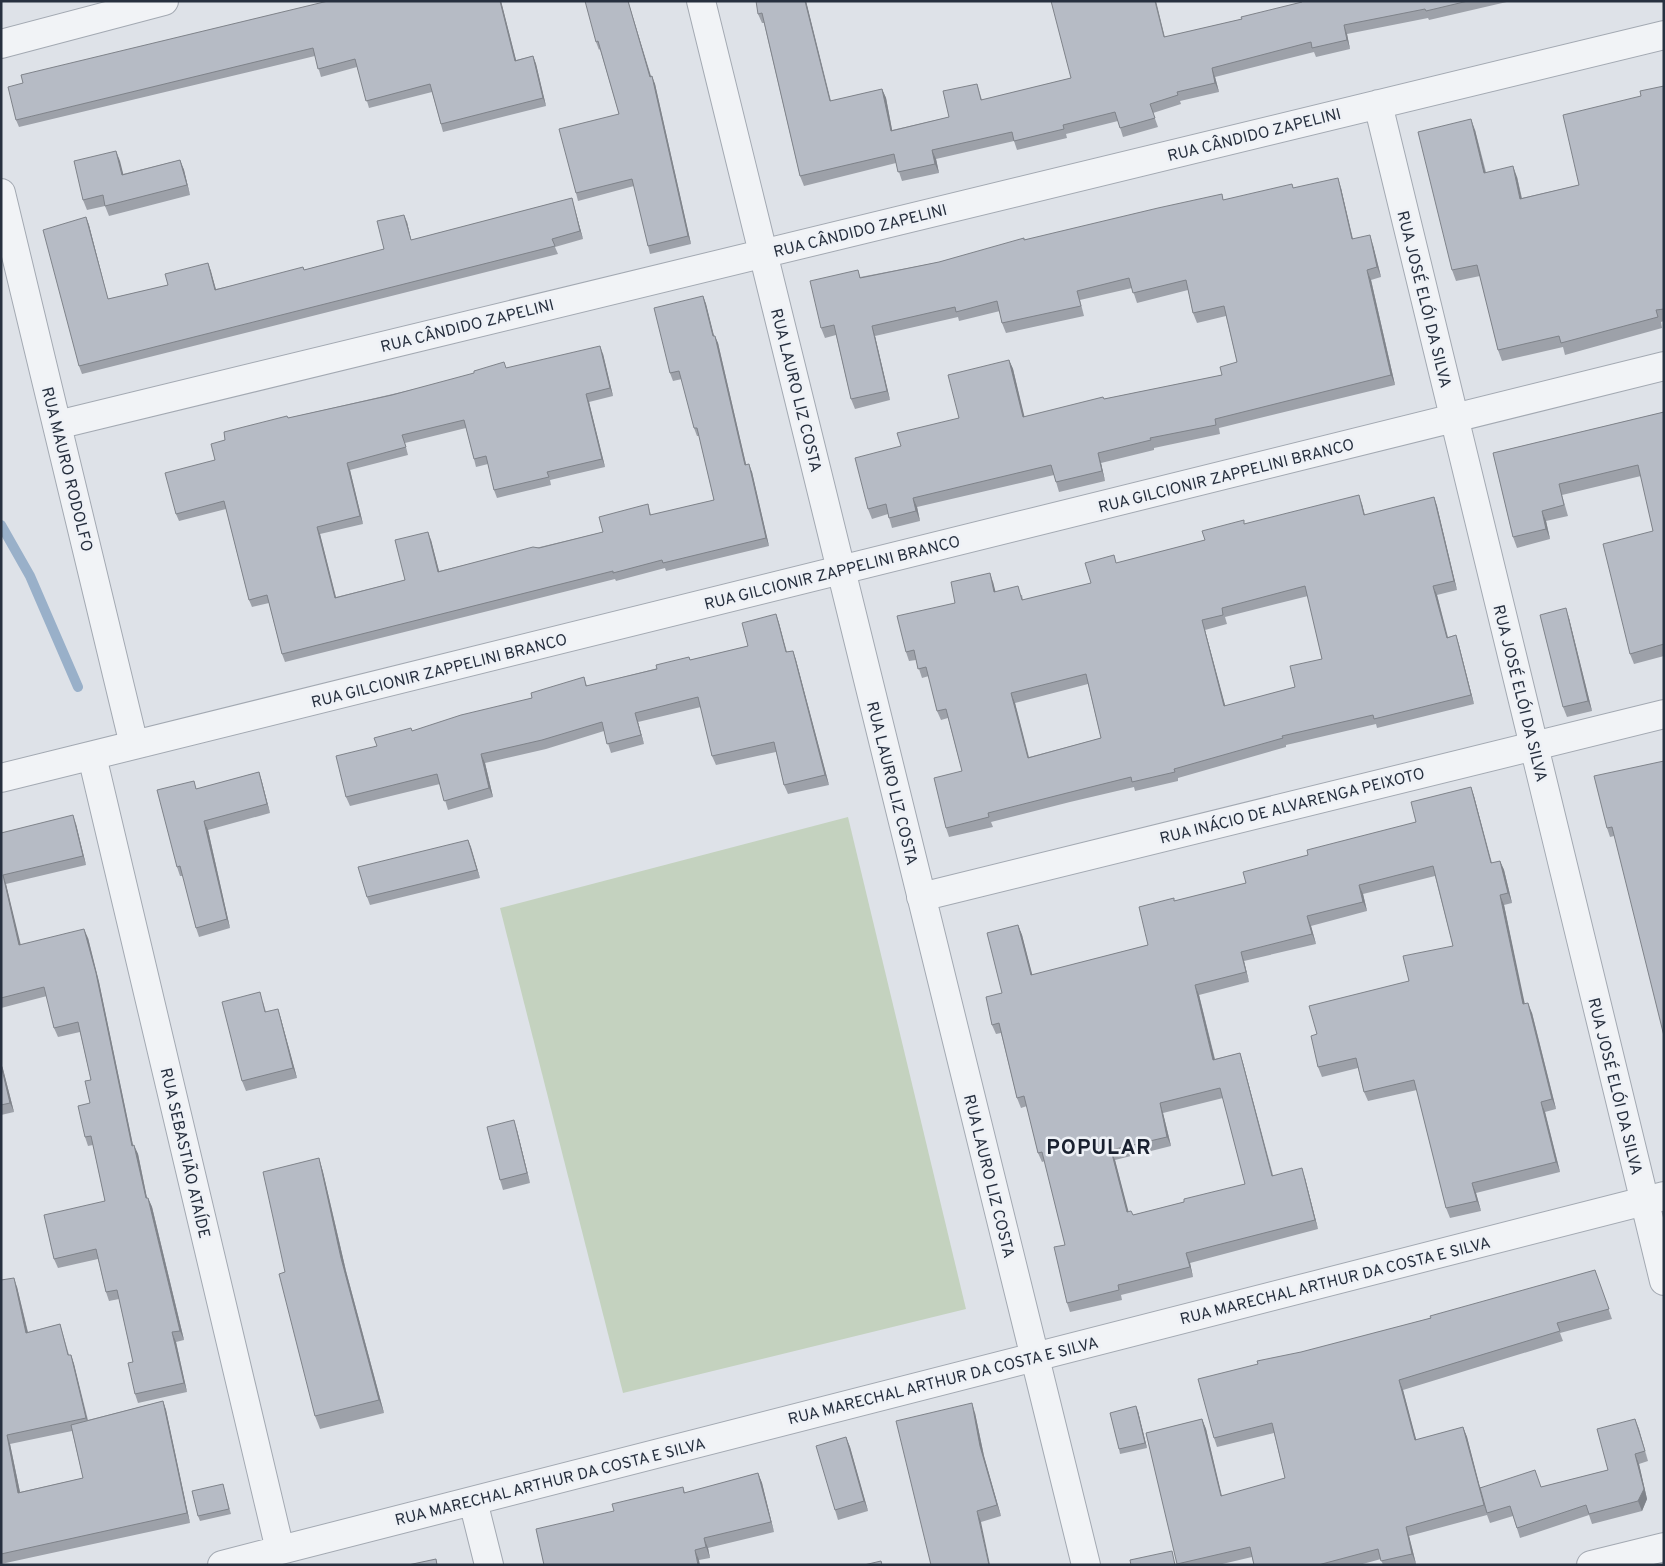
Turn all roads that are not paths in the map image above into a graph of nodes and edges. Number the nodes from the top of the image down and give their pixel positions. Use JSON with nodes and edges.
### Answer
{"nodes":[{"id":1,"x":164,"y":1,"type":"edge"},
{"id":2,"x":701,"y":1,"type":"edge"},
{"id":3,"x":1664,"y":35,"type":"edge"},
{"id":4,"x":1,"y":44,"type":"edge"},
{"id":5,"x":1378,"y":104,"type":"junction"},
{"id":6,"x":1,"y":193,"type":"edge"},
{"id":7,"x":763,"y":253,"type":"junction"},
{"id":8,"x":1664,"y":366,"type":"edge"},
{"id":9,"x":1454,"y":418,"type":"junction"},
{"id":10,"x":57,"y":425,"type":"junction"},
{"id":11,"x":841,"y":570,"type":"junction"},
{"id":12,"x":1664,"y":714,"type":"edge"},
{"id":13,"x":134,"y":745,"type":"junction"},
{"id":14,"x":1534,"y":746,"type":"junction"},
{"id":15,"x":92,"y":756,"type":"junction"},
{"id":16,"x":1,"y":778,"type":"edge"},
{"id":17,"x":921,"y":897,"type":"junction"},
{"id":18,"x":1654,"y":1199,"type":"edge"},
{"id":19,"x":1664,"y":1281,"type":"edge"},
{"id":20,"x":1034,"y":1357,"type":"junction"},
{"id":21,"x":472,"y":1501,"type":"junction"},
{"id":22,"x":1664,"y":1547,"type":"edge"},
{"id":23,"x":280,"y":1550,"type":"junction"},
{"id":24,"x":222,"y":1565,"type":"edge"},
{"id":25,"x":489,"y":1565,"type":"edge"},
{"id":26,"x":1086,"y":1565,"type":"edge"},
{"id":27,"x":1591,"y":1565,"type":"edge"}],
"edges":[{"from":1,"to":4,"type":"street"},
{"from":2,"to":7,"type":"street","name":"RUA LAURO LIZ COSTA"},
{"from":3,"to":5,"type":"street","name":"RUA CÂNDIDO ZAPELINI"},
{"from":5,"to":7,"type":"street","name":"RUA CÂNDIDO ZAPELINI"},
{"from":5,"to":9,"type":"street","name":"RUA JOSÉ ELÓI DA SILVA"},
{"from":6,"to":10,"type":"street","name":"RUA MAURO RODOLFO"},
{"from":7,"to":10,"type":"street","name":"RUA CÂNDIDO ZAPELINI"},
{"from":7,"to":11,"type":"street","name":"RUA LAURO LIZ COSTA"},
{"from":8,"to":9,"type":"street","name":"RUA GILCIONIR ZAPPELINI BRANCO"},
{"from":9,"to":11,"type":"street","name":"RUA GILCIONIR ZAPPELINI BRANCO"},
{"from":9,"to":14,"type":"street","name":"RUA JOSÉ ELÓI DA SILVA"},
{"from":10,"to":13,"type":"street","name":"RUA MAURO RODOLFO"},
{"from":11,"to":13,"type":"street","name":"RUA GILCIONIR ZAPPELINI BRANCO"},
{"from":11,"to":17,"type":"street","name":"RUA LAURO LIZ COSTA"},
{"from":12,"to":14,"type":"street","name":"RUA INÁCIO DE ALVARENGA PEIXOTO"},
{"from":13,"to":15,"type":"street","name":"RUA GILCIONIR ZAPPELINI BRANCO"},
{"from":14,"to":17,"type":"street","name":"RUA INÁCIO DE ALVARENGA PEIXOTO"},
{"from":14,"to":18,"type":"street","name":"RUA JOSÉ ELÓI DA SILVA"},
{"from":15,"to":16,"type":"street","name":"RUA GILCIONIR ZAPPELINI BRANCO"},
{"from":15,"to":23,"type":"street","name":"RUA SEBASTIÃO ATAÍDE"},
{"from":17,"to":20,"type":"street","name":"RUA LAURO LIZ COSTA"},
{"from":18,"to":19,"type":"street","name":"RUA JOSÉ ELÓI DA SILVA"},
{"from":18,"to":20,"type":"street","name":"RUA MARECHAL ARTHUR DA COSTA E SILVA"},
{"from":20,"to":21,"type":"street","name":"RUA MARECHAL ARTHUR DA COSTA E SILVA"},
{"from":20,"to":26,"type":"street","name":"RUA LAURO LIZ COSTA"},
{"from":21,"to":23,"type":"street","name":"RUA MARECHAL ARTHUR DA COSTA E SILVA"},
{"from":21,"to":25,"type":"street"},
{"from":22,"to":27,"type":"street"},
{"from":23,"to":24,"type":"street","name":"RUA MARECHAL ARTHUR DA COSTA E SILVA"}]}
